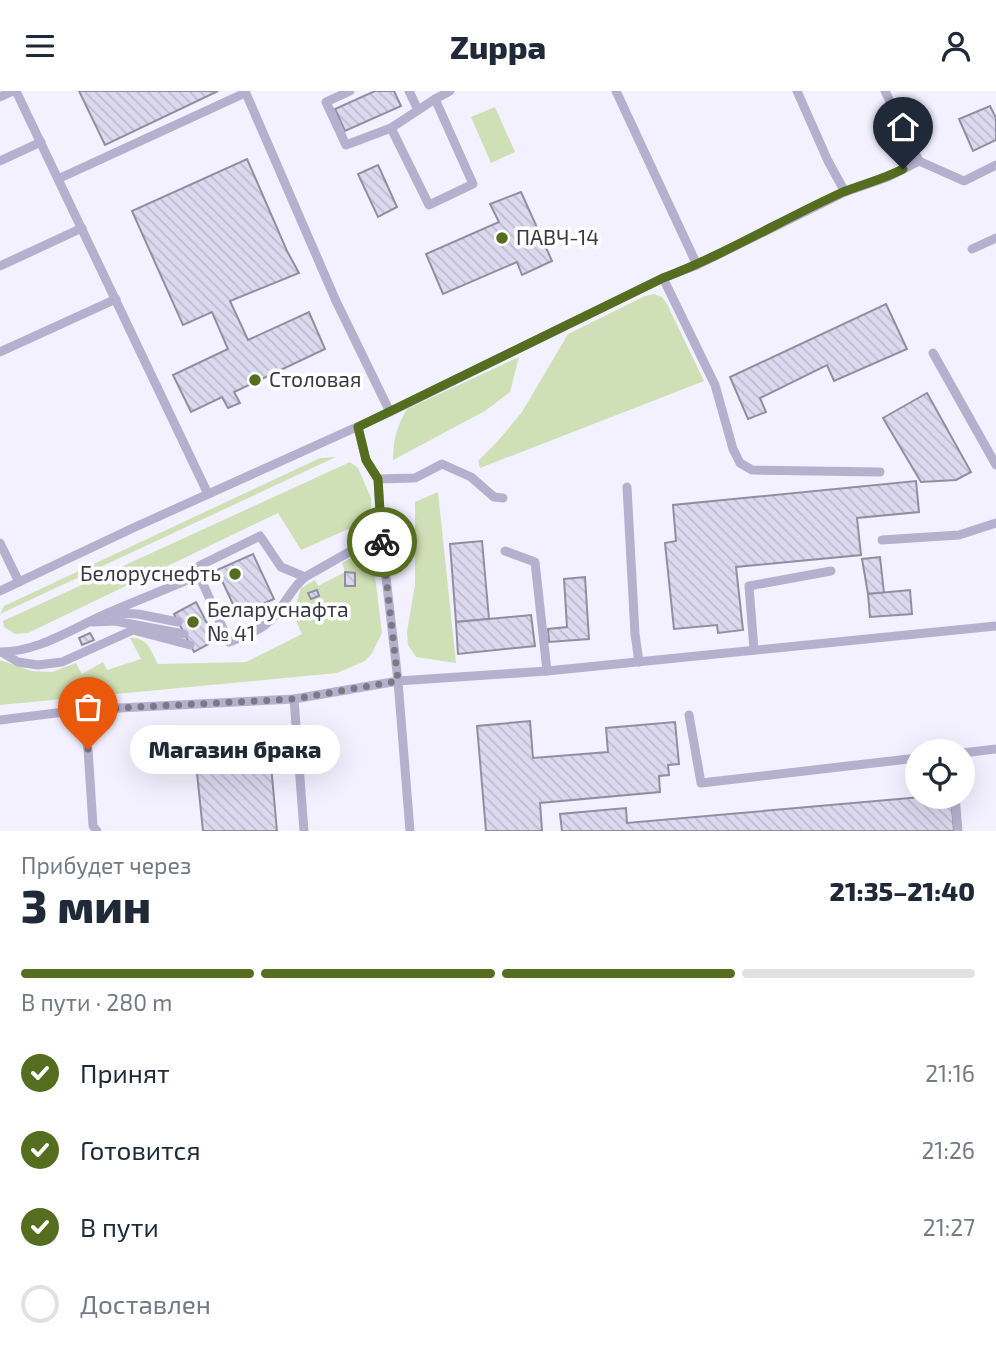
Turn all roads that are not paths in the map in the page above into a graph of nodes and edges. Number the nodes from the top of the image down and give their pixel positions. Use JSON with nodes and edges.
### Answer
{"nodes":[{"id":1,"x":15,"y":91,"type":"edge"},
{"id":2,"x":349,"y":91,"type":"edge"},
{"id":3,"x":409,"y":91,"type":"edge"},
{"id":4,"x":450,"y":91,"type":"edge"},
{"id":5,"x":616,"y":91,"type":"edge"},
{"id":6,"x":797,"y":91,"type":"edge"},
{"id":7,"x":885,"y":91,"type":"edge"},
{"id":8,"x":245,"y":92,"type":"edge"},
{"id":9,"x":1,"y":95,"type":"edge"},
{"id":10,"x":435,"y":99,"type":"junction"},
{"id":11,"x":418,"y":110,"type":"junction"},
{"id":12,"x":391,"y":128,"type":"junction"},
{"id":13,"x":41,"y":142,"type":"junction"},
{"id":14,"x":919,"y":161,"type":"junction"},
{"id":15,"x":0,"y":162,"type":"edge"},
{"id":16,"x":996,"y":165,"type":"edge"},
{"id":17,"x":58,"y":179,"type":"junction"},
{"id":18,"x":845,"y":192,"type":"junction"},
{"id":19,"x":82,"y":228,"type":"junction"},
{"id":20,"x":996,"y":238,"type":"edge"},
{"id":21,"x":972,"y":249,"type":"dead end"},
{"id":22,"x":697,"y":265,"type":"junction"},
{"id":23,"x":0,"y":266,"type":"edge"},
{"id":24,"x":663,"y":278,"type":"junction"},
{"id":25,"x":116,"y":299,"type":"junction"},
{"id":26,"x":0,"y":352,"type":"edge"},
{"id":27,"x":933,"y":353,"type":"dead end"},
{"id":28,"x":390,"y":412,"type":"junction"},
{"id":29,"x":358,"y":427,"type":"junction"},
{"id":30,"x":996,"y":465,"type":"edge"},
{"id":31,"x":880,"y":472,"type":"dead end"},
{"id":32,"x":378,"y":479,"type":"junction"},
{"id":33,"x":627,"y":487,"type":"dead end"},
{"id":34,"x":208,"y":494,"type":"junction"},
{"id":35,"x":503,"y":498,"type":"dead end"},
{"id":36,"x":996,"y":523,"type":"edge"},
{"id":37,"x":381,"y":534,"type":"junction"},
{"id":38,"x":882,"y":540,"type":"dead end"},
{"id":39,"x":0,"y":543,"type":"edge"},
{"id":40,"x":505,"y":551,"type":"dead end"},
{"id":41,"x":831,"y":571,"type":"dead end"},
{"id":42,"x":199,"y":575,"type":"junction"},
{"id":43,"x":305,"y":577,"type":"junction"},
{"id":44,"x":19,"y":582,"type":"junction"},
{"id":45,"x":0,"y":591,"type":"edge"},
{"id":46,"x":214,"y":609,"type":"junction"},
{"id":47,"x":108,"y":613,"type":"junction"},
{"id":48,"x":202,"y":614,"type":"dead end"},
{"id":49,"x":220,"y":621,"type":"junction"},
{"id":50,"x":88,"y":622,"type":"junction"},
{"id":51,"x":178,"y":622,"type":"dead end"},
{"id":52,"x":208,"y":625,"type":"dead end"},
{"id":53,"x":996,"y":626,"type":"edge"},
{"id":54,"x":225,"y":633,"type":"junction"},
{"id":55,"x":184,"y":634,"type":"dead end"},
{"id":56,"x":214,"y":636,"type":"dead end"},
{"id":57,"x":190,"y":645,"type":"dead end"},
{"id":58,"x":754,"y":650,"type":"junction"},
{"id":59,"x":1,"y":652,"type":"edge"},
{"id":60,"x":639,"y":662,"type":"junction"},
{"id":61,"x":547,"y":671,"type":"junction"},
{"id":62,"x":398,"y":681,"type":"junction"},
{"id":63,"x":294,"y":699,"type":"junction"},
{"id":64,"x":80,"y":710,"type":"junction"},
{"id":65,"x":689,"y":715,"type":"dead end"},
{"id":66,"x":0,"y":720,"type":"edge"},
{"id":67,"x":996,"y":749,"type":"edge"},
{"id":68,"x":975,"y":751,"type":"edge"},
{"id":69,"x":905,"y":759,"type":"edge"},
{"id":70,"x":956,"y":809,"type":"edge"},
{"id":71,"x":97,"y":831,"type":"edge"},
{"id":72,"x":304,"y":831,"type":"edge"},
{"id":73,"x":410,"y":831,"type":"edge"},
{"id":74,"x":958,"y":831,"type":"edge"}],
"edges":[{"from":1,"to":9,"type":"lane"},
{"from":1,"to":13,"type":"lane"},
{"from":2,"to":12,"type":"lane"},
{"from":3,"to":11,"type":"lane"},
{"from":4,"to":10,"type":"lane"},
{"from":5,"to":22,"type":"lane"},
{"from":6,"to":18,"type":"lane"},
{"from":7,"to":14,"type":"lane"},
{"from":8,"to":17,"type":"lane"},
{"from":8,"to":28,"type":"lane"},
{"from":10,"to":11,"type":"lane"},
{"from":10,"to":12,"type":"lane"},
{"from":11,"to":12,"type":"lane"},
{"from":13,"to":15,"type":"lane"},
{"from":13,"to":17,"type":"lane"},
{"from":14,"to":16,"type":"lane"},
{"from":14,"to":18,"type":"lane"},
{"from":17,"to":19,"type":"lane"},
{"from":18,"to":22,"type":"lane"},
{"from":19,"to":23,"type":"lane"},
{"from":19,"to":25,"type":"lane"},
{"from":20,"to":21,"type":"lane"},
{"from":22,"to":24,"type":"lane"},
{"from":24,"to":28,"type":"lane"},
{"from":24,"to":31,"type":"lane"},
{"from":25,"to":26,"type":"lane"},
{"from":25,"to":34,"type":"lane"},
{"from":27,"to":30,"type":"lane"},
{"from":28,"to":29,"type":"lane"},
{"from":29,"to":32,"type":"lane"},
{"from":29,"to":34,"type":"lane"},
{"from":32,"to":35,"type":"lane"},
{"from":32,"to":37,"type":"lane"},
{"from":33,"to":60,"type":"lane"},
{"from":34,"to":44,"type":"lane"},
{"from":36,"to":38,"type":"lane"},
{"from":37,"to":43,"type":"lane"},
{"from":37,"to":62,"type":"lane"},
{"from":39,"to":44,"type":"lane"},
{"from":40,"to":61,"type":"lane"},
{"from":41,"to":58,"type":"lane"},
{"from":42,"to":43,"type":"lane"},
{"from":42,"to":46,"type":"lane"},
{"from":42,"to":47,"type":"lane"},
{"from":43,"to":54,"type":"lane"},
{"from":44,"to":45,"type":"lane"},
{"from":46,"to":48,"type":"lane"},
{"from":46,"to":49,"type":"lane"},
{"from":47,"to":50,"type":"lane"},
{"from":47,"to":51,"type":"lane"},
{"from":49,"to":52,"type":"lane"},
{"from":49,"to":54,"type":"lane"},
{"from":50,"to":55,"type":"lane"},
{"from":50,"to":59,"type":"lane"},
{"from":53,"to":58,"type":"lane"},
{"from":54,"to":56,"type":"lane"},
{"from":57,"to":59,"type":"lane"},
{"from":58,"to":60,"type":"lane"},
{"from":60,"to":61,"type":"lane"},
{"from":61,"to":62,"type":"lane"},
{"from":62,"to":63,"type":"lane"},
{"from":62,"to":73,"type":"lane"},
{"from":63,"to":64,"type":"lane"},
{"from":63,"to":72,"type":"lane"},
{"from":64,"to":66,"type":"lane"},
{"from":64,"to":71,"type":"lane"},
{"from":65,"to":69,"type":"lane"},
{"from":67,"to":68,"type":"lane"},
{"from":70,"to":74,"type":"lane"}]}
